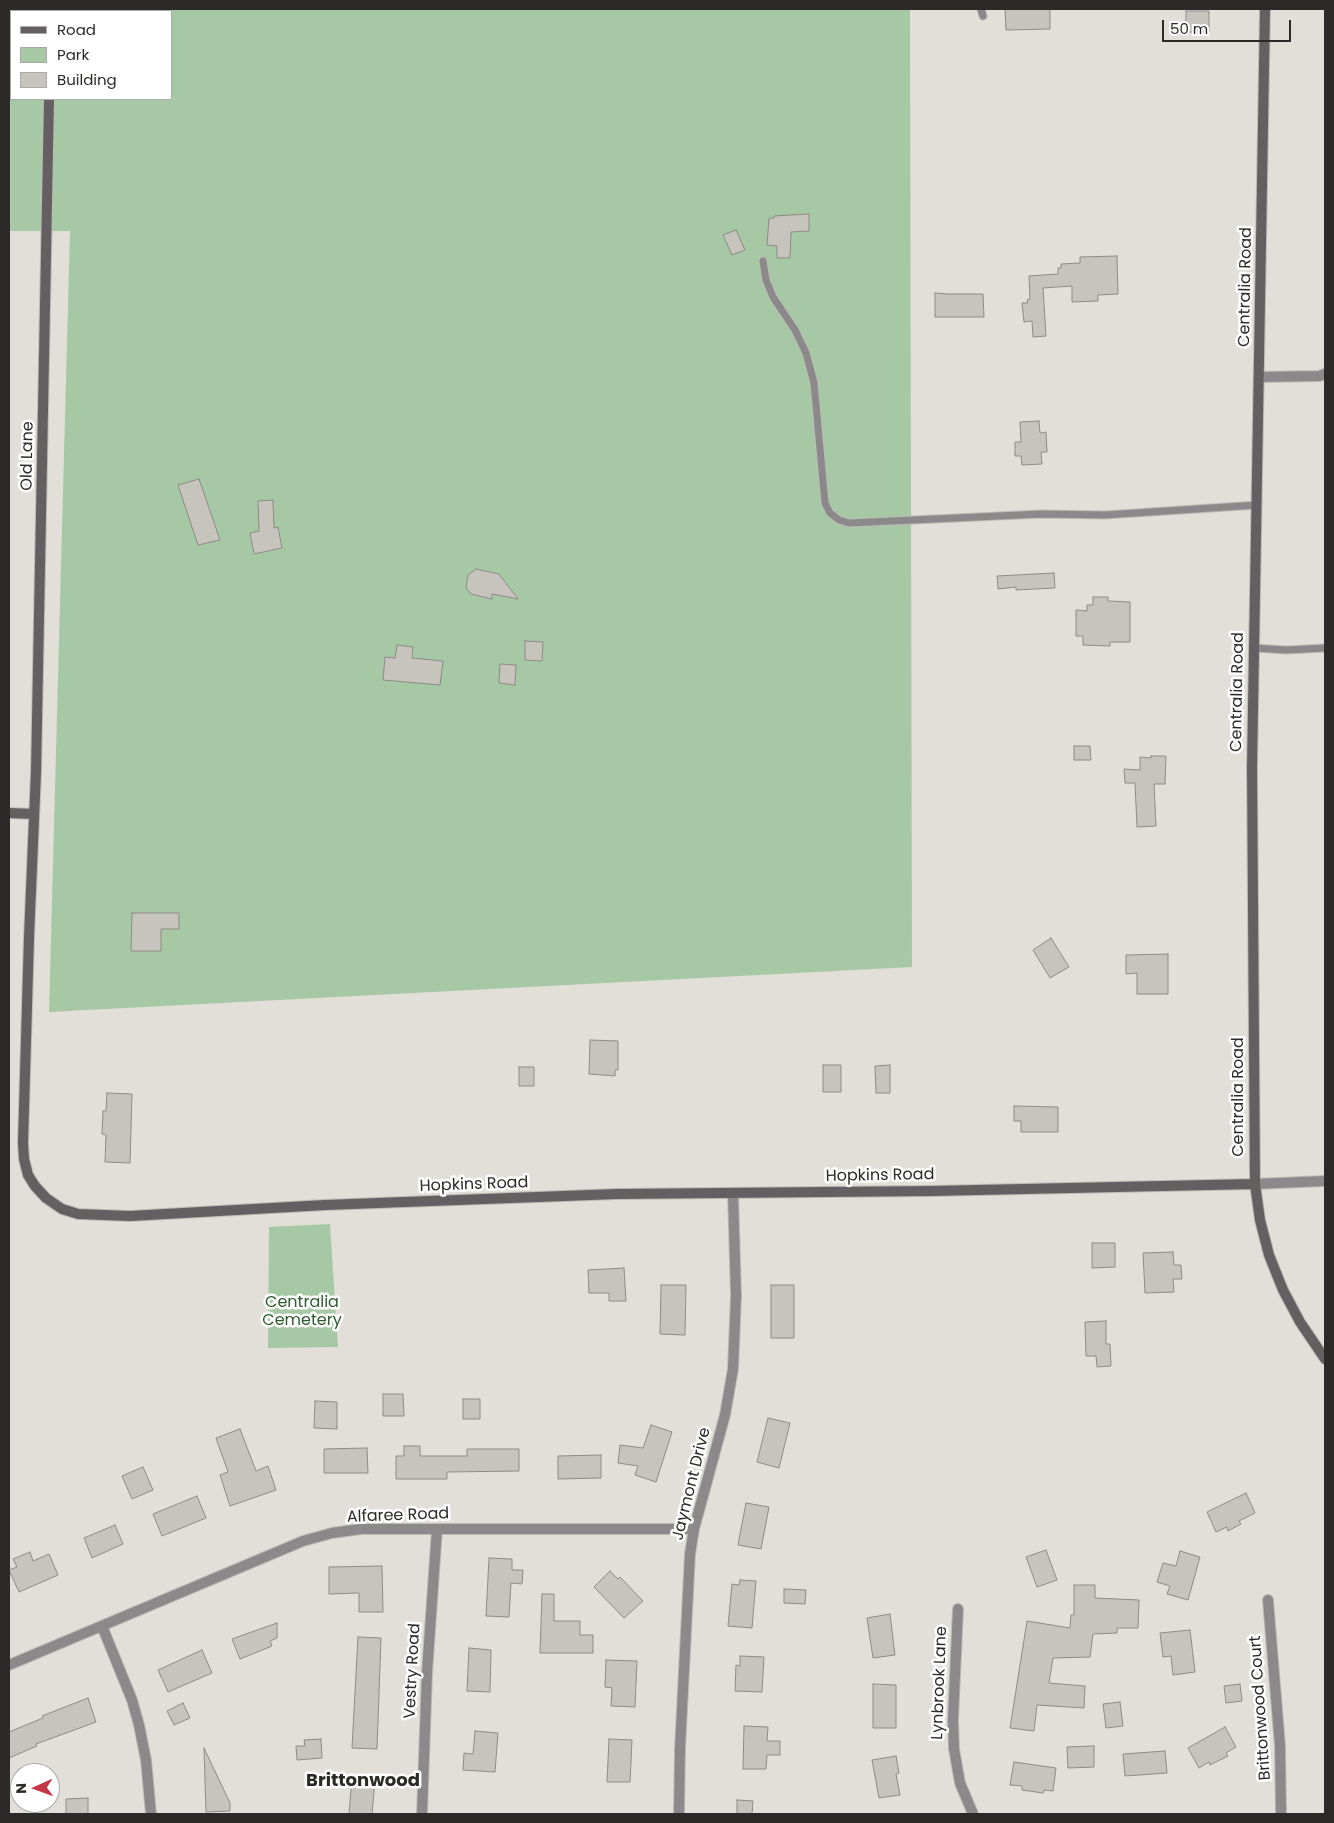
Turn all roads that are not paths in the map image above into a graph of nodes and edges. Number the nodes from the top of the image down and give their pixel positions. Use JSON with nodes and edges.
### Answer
{"nodes":[{"id":1,"x":1265,"y":9,"type":"edge"},
{"id":2,"x":49,"y":100,"type":"edge"},
{"id":3,"x":763,"y":261,"type":"dead end"},
{"id":4,"x":1325,"y":374,"type":"edge"},
{"id":5,"x":1259,"y":377,"type":"junction"},
{"id":6,"x":1257,"y":505,"type":"junction"},
{"id":7,"x":1254,"y":648,"type":"junction"},
{"id":8,"x":1325,"y":648,"type":"edge"},
{"id":9,"x":9,"y":813,"type":"edge"},
{"id":10,"x":34,"y":814,"type":"junction"},
{"id":11,"x":1325,"y":1180,"type":"edge"},
{"id":12,"x":1255,"y":1184,"type":"junction"},
{"id":13,"x":733,"y":1193,"type":"junction"},
{"id":14,"x":1325,"y":1359,"type":"edge"},
{"id":15,"x":437,"y":1529,"type":"junction"},
{"id":16,"x":694,"y":1529,"type":"junction"},
{"id":17,"x":1268,"y":1600,"type":"dead end"},
{"id":18,"x":958,"y":1609,"type":"dead end"},
{"id":19,"x":102,"y":1626,"type":"junction"},
{"id":20,"x":9,"y":1665,"type":"edge"},
{"id":21,"x":151,"y":1814,"type":"edge"},
{"id":22,"x":422,"y":1814,"type":"edge"},
{"id":23,"x":679,"y":1814,"type":"edge"},
{"id":24,"x":972,"y":1814,"type":"edge"},
{"id":25,"x":1281,"y":1814,"type":"edge"}],
"edges":[{"from":1,"to":5,"type":"main road","name":"Centralia Road"},
{"from":2,"to":10,"type":"main road","name":"Old Lane"},
{"from":3,"to":6,"type":"lane"},
{"from":4,"to":5,"type":"street"},
{"from":5,"to":6,"type":"main road","name":"Centralia Road"},
{"from":6,"to":7,"type":"main road","name":"Centralia Road"},
{"from":7,"to":8,"type":"lane"},
{"from":7,"to":12,"type":"main road","name":"Centralia Road"},
{"from":9,"to":10,"type":"main road"},
{"from":10,"to":13,"type":"main road","name":"Hopkins Road"},
{"from":11,"to":12,"type":"street","name":"Hopkins Road"},
{"from":12,"to":13,"type":"main road","name":"Hopkins Road"},
{"from":12,"to":14,"type":"main road","name":"Centralia Road"},
{"from":13,"to":16,"type":"street","name":"Jaymont Drive"},
{"from":15,"to":16,"type":"street","name":"Alfaree Road"},
{"from":15,"to":19,"type":"street","name":"Alfaree Road"},
{"from":15,"to":22,"type":"street","name":"Vestry Road"},
{"from":16,"to":23,"type":"street","name":"Jaymont Drive"},
{"from":17,"to":25,"type":"street","name":"Brittonwood Court"},
{"from":18,"to":24,"type":"street","name":"Lynbrook Lane"},
{"from":19,"to":20,"type":"street","name":"Alfaree Road"},
{"from":19,"to":21,"type":"street"}]}
